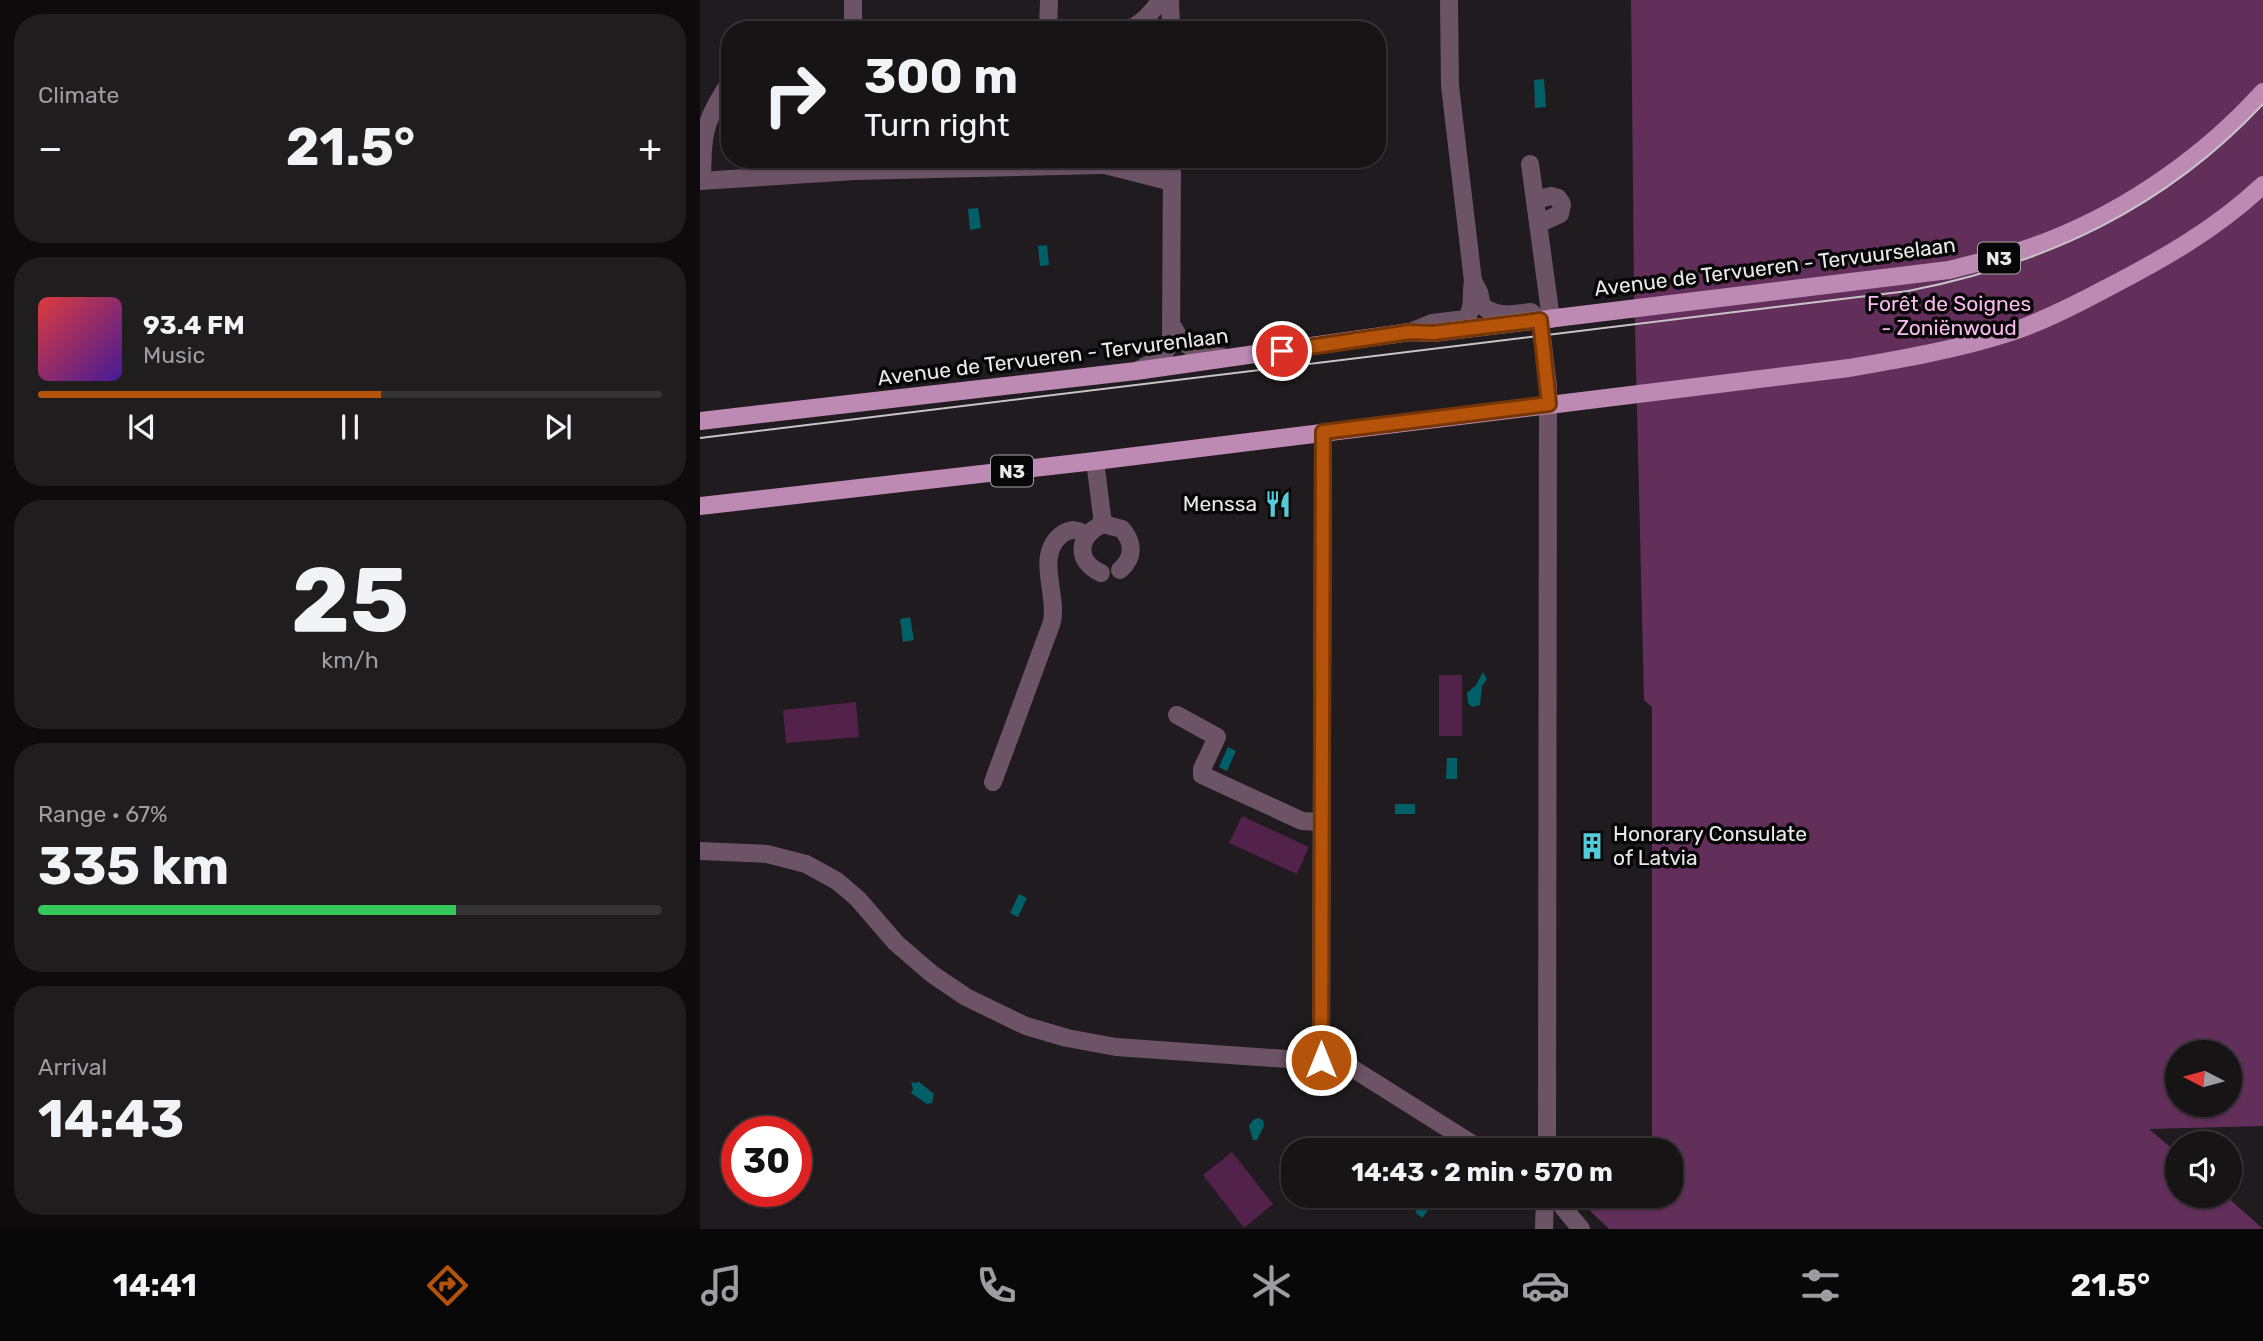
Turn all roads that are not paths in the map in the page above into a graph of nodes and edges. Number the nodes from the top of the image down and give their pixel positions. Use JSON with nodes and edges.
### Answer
{"nodes":[{"id":1,"x":853,"y":0,"type":"edge"},
{"id":2,"x":1049,"y":0,"type":"edge"},
{"id":3,"x":1161,"y":0,"type":"edge"},
{"id":4,"x":1170,"y":0,"type":"edge"},
{"id":5,"x":1449,"y":0,"type":"edge"},
{"id":6,"x":853,"y":21,"type":"edge"},
{"id":7,"x":1048,"y":21,"type":"edge"},
{"id":8,"x":1142,"y":21,"type":"edge"},
{"id":9,"x":1171,"y":21,"type":"edge"},
{"id":10,"x":2263,"y":92,"type":"edge"},
{"id":11,"x":721,"y":96,"type":"edge"},
{"id":12,"x":1530,"y":164,"type":"dead end"},
{"id":13,"x":826,"y":168,"type":"edge"},
{"id":14,"x":1114,"y":168,"type":"edge"},
{"id":15,"x":1172,"y":168,"type":"edge"},
{"id":16,"x":701,"y":181,"type":"edge"},
{"id":17,"x":1172,"y":182,"type":"junction"},
{"id":18,"x":2263,"y":186,"type":"edge"},
{"id":19,"x":1535,"y":200,"type":"junction"},
{"id":20,"x":1538,"y":224,"type":"junction"},
{"id":21,"x":1473,"y":281,"type":"junction"},
{"id":22,"x":1545,"y":319,"type":"junction"},
{"id":23,"x":1172,"y":327,"type":"junction"},
{"id":24,"x":1410,"y":332,"type":"junction"},
{"id":25,"x":1230,"y":358,"type":"junction"},
{"id":26,"x":1136,"y":371,"type":"junction"},
{"id":27,"x":1549,"y":404,"type":"junction"},
{"id":28,"x":700,"y":422,"type":"edge"},
{"id":29,"x":1323,"y":432,"type":"junction"},
{"id":30,"x":1095,"y":461,"type":"junction"},
{"id":31,"x":700,"y":506,"type":"edge"},
{"id":32,"x":1103,"y":524,"type":"junction"},
{"id":33,"x":1087,"y":535,"type":"junction"},
{"id":34,"x":1120,"y":570,"type":"dead end"},
{"id":35,"x":1101,"y":573,"type":"dead end"},
{"id":36,"x":1177,"y":715,"type":"dead end"},
{"id":37,"x":993,"y":782,"type":"dead end"},
{"id":38,"x":1322,"y":822,"type":"junction"},
{"id":39,"x":700,"y":851,"type":"edge"},
{"id":40,"x":1321,"y":1060,"type":"junction"},
{"id":41,"x":1463,"y":1138,"type":"edge"},
{"id":42,"x":1547,"y":1138,"type":"edge"},
{"id":43,"x":1545,"y":1208,"type":"edge"},
{"id":44,"x":1564,"y":1208,"type":"edge"},
{"id":45,"x":1544,"y":1229,"type":"edge"},
{"id":46,"x":1581,"y":1229,"type":"edge"}],
"edges":[{"from":1,"to":6,"type":"street"},
{"from":2,"to":7,"type":"street"},
{"from":3,"to":8,"type":"street"},
{"from":4,"to":9,"type":"street"},
{"from":5,"to":21,"type":"street"},
{"from":10,"to":22,"type":"main road","name":"Avenue de Tervueren - Tervuurselaan","number":"N3"},
{"from":11,"to":16,"type":"street"},
{"from":12,"to":19,"type":"street"},
{"from":13,"to":16,"type":"street"},
{"from":14,"to":17,"type":"street"},
{"from":15,"to":17,"type":"street"},
{"from":17,"to":23,"type":"street"},
{"from":18,"to":27,"type":"main road","number":"N3"},
{"from":19,"to":20,"type":"street"},
{"from":19,"to":20,"type":"street"},
{"from":20,"to":22,"type":"street"},
{"from":21,"to":22,"type":"street"},
{"from":21,"to":24,"type":"street"},
{"from":22,"to":24,"type":"main road","name":"Avenue de Tervueren - Tervuurselaan","number":"N3"},
{"from":22,"to":27,"type":"street"},
{"from":23,"to":25,"type":"street"},
{"from":23,"to":26,"type":"street"},
{"from":24,"to":25,"type":"main road","name":"Avenue de Tervueren - Tervurenlaan","number":"N3"},
{"from":25,"to":26,"type":"main road","name":"Avenue de Tervueren - Tervurenlaan","number":"N3"},
{"from":26,"to":28,"type":"main road","name":"Avenue de Tervueren - Tervurenlaan","number":"N3"},
{"from":27,"to":29,"type":"main road","number":"N3"},
{"from":27,"to":42,"type":"street"},
{"from":29,"to":30,"type":"main road","number":"N3"},
{"from":29,"to":38,"type":"street"},
{"from":30,"to":31,"type":"main road","number":"N3"},
{"from":30,"to":32,"type":"street"},
{"from":32,"to":33,"type":"street"},
{"from":32,"to":34,"type":"street"},
{"from":33,"to":35,"type":"street"},
{"from":33,"to":37,"type":"street"},
{"from":36,"to":38,"type":"street"},
{"from":38,"to":40,"type":"street"},
{"from":39,"to":40,"type":"street"},
{"from":40,"to":41,"type":"street"},
{"from":43,"to":45,"type":"street"},
{"from":44,"to":46,"type":"street"}]}
